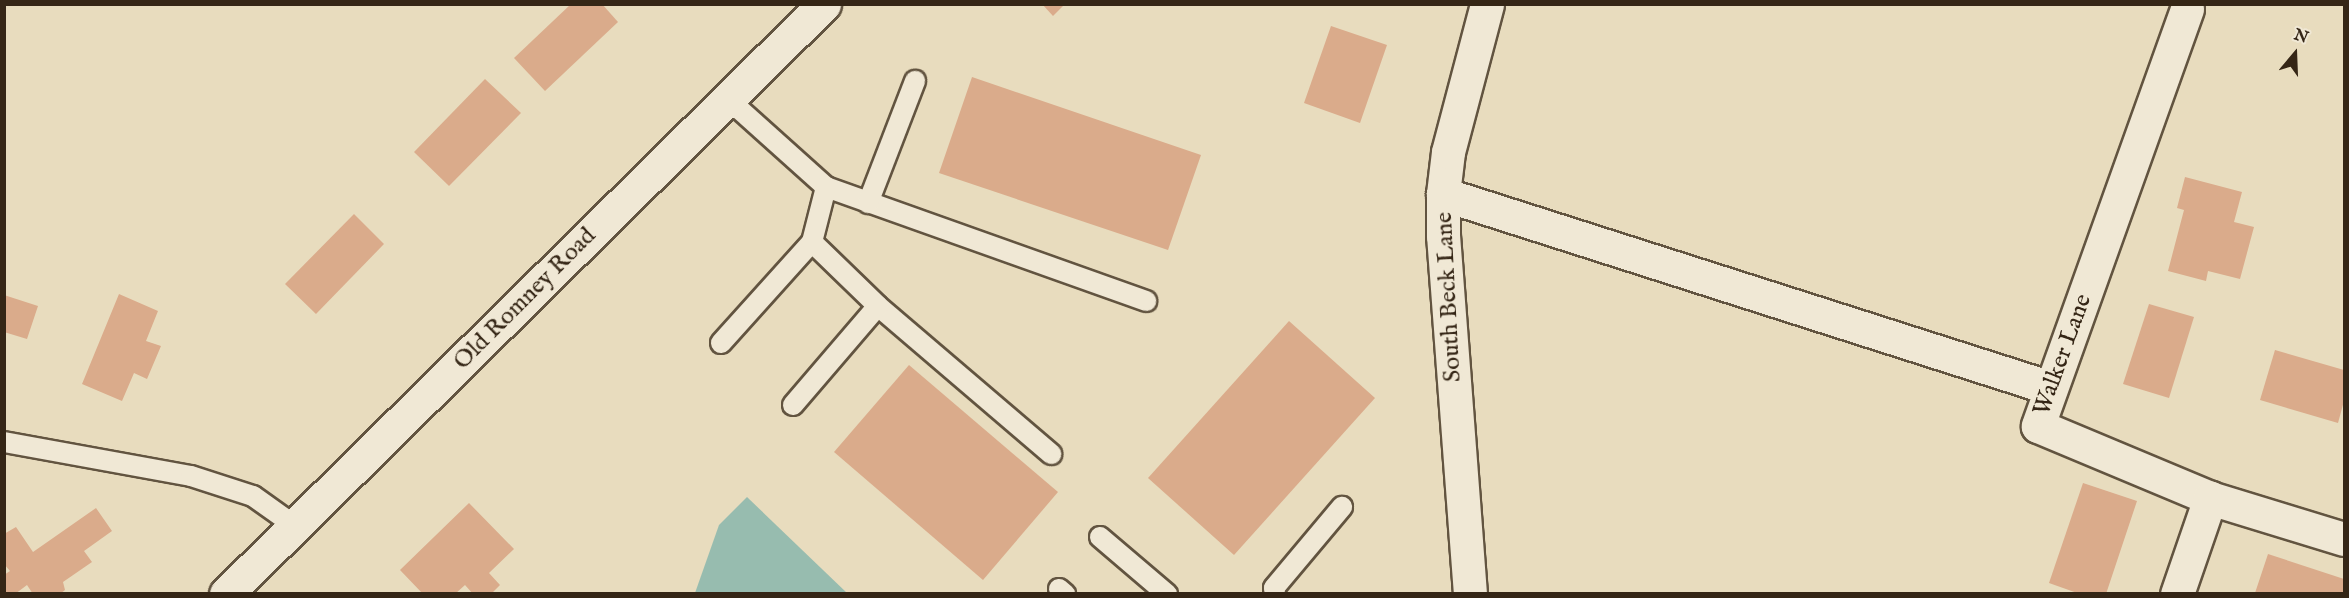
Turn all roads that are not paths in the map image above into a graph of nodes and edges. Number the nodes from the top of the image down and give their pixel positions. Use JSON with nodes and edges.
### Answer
{"nodes":[{"id":1,"x":824,"y":4,"type":"edge"},
{"id":2,"x":1487,"y":4,"type":"edge"},
{"id":3,"x":2187,"y":9,"type":"dead end"},
{"id":4,"x":915,"y":81,"type":"dead end"},
{"id":5,"x":728,"y":99,"type":"junction"},
{"id":6,"x":826,"y":187,"type":"junction"},
{"id":7,"x":1443,"y":194,"type":"junction"},
{"id":8,"x":868,"y":202,"type":"junction"},
{"id":9,"x":812,"y":242,"type":"junction"},
{"id":10,"x":1146,"y":301,"type":"dead end"},
{"id":11,"x":878,"y":306,"type":"junction"},
{"id":12,"x":720,"y":343,"type":"dead end"},
{"id":13,"x":2051,"y":388,"type":"junction"},
{"id":14,"x":793,"y":405,"type":"dead end"},
{"id":15,"x":4,"y":442,"type":"edge"},
{"id":16,"x":1051,"y":454,"type":"dead end"},
{"id":17,"x":2210,"y":498,"type":"junction"},
{"id":18,"x":1342,"y":507,"type":"dead end"},
{"id":19,"x":295,"y":526,"type":"junction"},
{"id":20,"x":1100,"y":537,"type":"dead end"},
{"id":21,"x":2344,"y":539,"type":"edge"},
{"id":22,"x":226,"y":594,"type":"edge"},
{"id":23,"x":1167,"y":594,"type":"edge"},
{"id":24,"x":1275,"y":594,"type":"edge"},
{"id":25,"x":1470,"y":594,"type":"edge"},
{"id":26,"x":2177,"y":594,"type":"edge"}],
"edges":[{"from":1,"to":5,"type":"street","name":"Old Romney Road"},
{"from":2,"to":7,"type":"street","name":"South Beck Lane"},
{"from":3,"to":13,"type":"street","name":"Walker Lane"},
{"from":4,"to":8,"type":"lane"},
{"from":5,"to":6,"type":"lane"},
{"from":5,"to":19,"type":"street","name":"Old Romney Road"},
{"from":6,"to":8,"type":"lane"},
{"from":6,"to":9,"type":"lane"},
{"from":7,"to":13,"type":"street"},
{"from":7,"to":25,"type":"street","name":"South Beck Lane"},
{"from":8,"to":10,"type":"lane"},
{"from":9,"to":11,"type":"lane"},
{"from":9,"to":12,"type":"lane"},
{"from":11,"to":14,"type":"lane"},
{"from":11,"to":16,"type":"lane"},
{"from":13,"to":17,"type":"street","name":"Walker Lane"},
{"from":15,"to":19,"type":"lane"},
{"from":17,"to":21,"type":"street","name":"Walker Lane"},
{"from":17,"to":26,"type":"street"},
{"from":18,"to":24,"type":"lane"},
{"from":19,"to":22,"type":"street","name":"Old Romney Road"},
{"from":20,"to":23,"type":"lane"}]}
